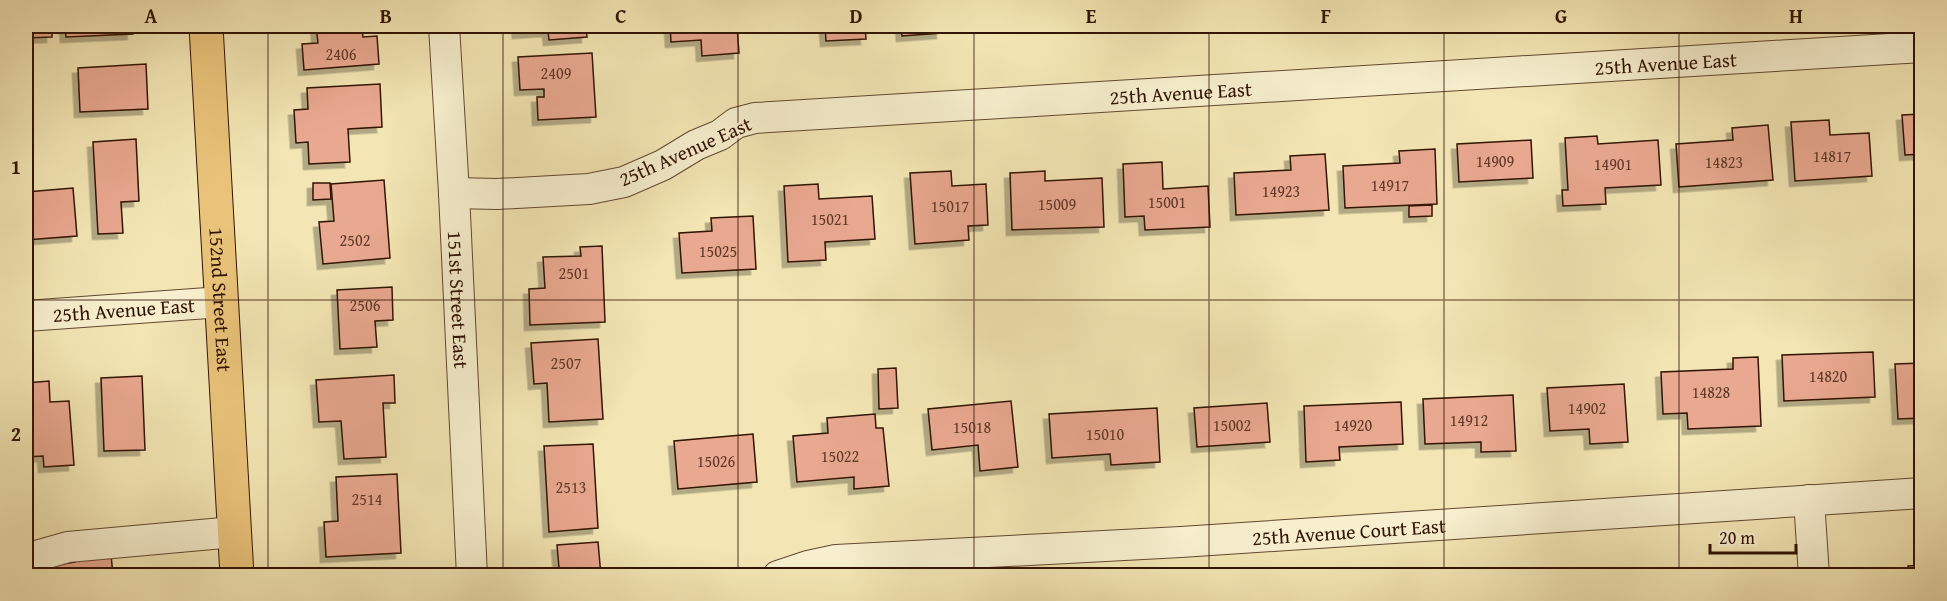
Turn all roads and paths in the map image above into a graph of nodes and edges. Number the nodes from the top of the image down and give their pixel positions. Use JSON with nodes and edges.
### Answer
{"nodes":[{"id":1,"x":206,"y":26,"type":"edge"},
{"id":2,"x":444,"y":26,"type":"edge"},
{"id":3,"x":1922,"y":47,"type":"edge"},
{"id":4,"x":454,"y":193,"type":"junction"},
{"id":5,"x":222,"y":302,"type":"junction"},
{"id":6,"x":26,"y":316,"type":"edge"},
{"id":7,"x":1922,"y":493,"type":"edge"},
{"id":8,"x":1809,"y":500,"type":"junction"},
{"id":9,"x":234,"y":532,"type":"junction"},
{"id":10,"x":26,"y":559,"type":"edge"},
{"id":11,"x":237,"y":576,"type":"edge"},
{"id":12,"x":472,"y":576,"type":"edge"},
{"id":13,"x":778,"y":576,"type":"edge"},
{"id":14,"x":1814,"y":576,"type":"edge"}],
"edges":[{"from":1,"to":5,"type":"main road","name":"152nd Street East"},
{"from":2,"to":4,"type":"street","name":"151st Street East"},
{"from":3,"to":4,"type":"street","name":"25th Avenue East"},
{"from":4,"to":12,"type":"street","name":"151st Street East"},
{"from":5,"to":6,"type":"street","name":"25th Avenue East"},
{"from":5,"to":9,"type":"main road","name":"152nd Street East"},
{"from":7,"to":8,"type":"street","name":"25th Avenue Court East"},
{"from":8,"to":13,"type":"street","name":"25th Avenue Court East"},
{"from":8,"to":14,"type":"street"},
{"from":9,"to":10,"type":"street"},
{"from":9,"to":11,"type":"main road","name":"152nd Street East"}]}
